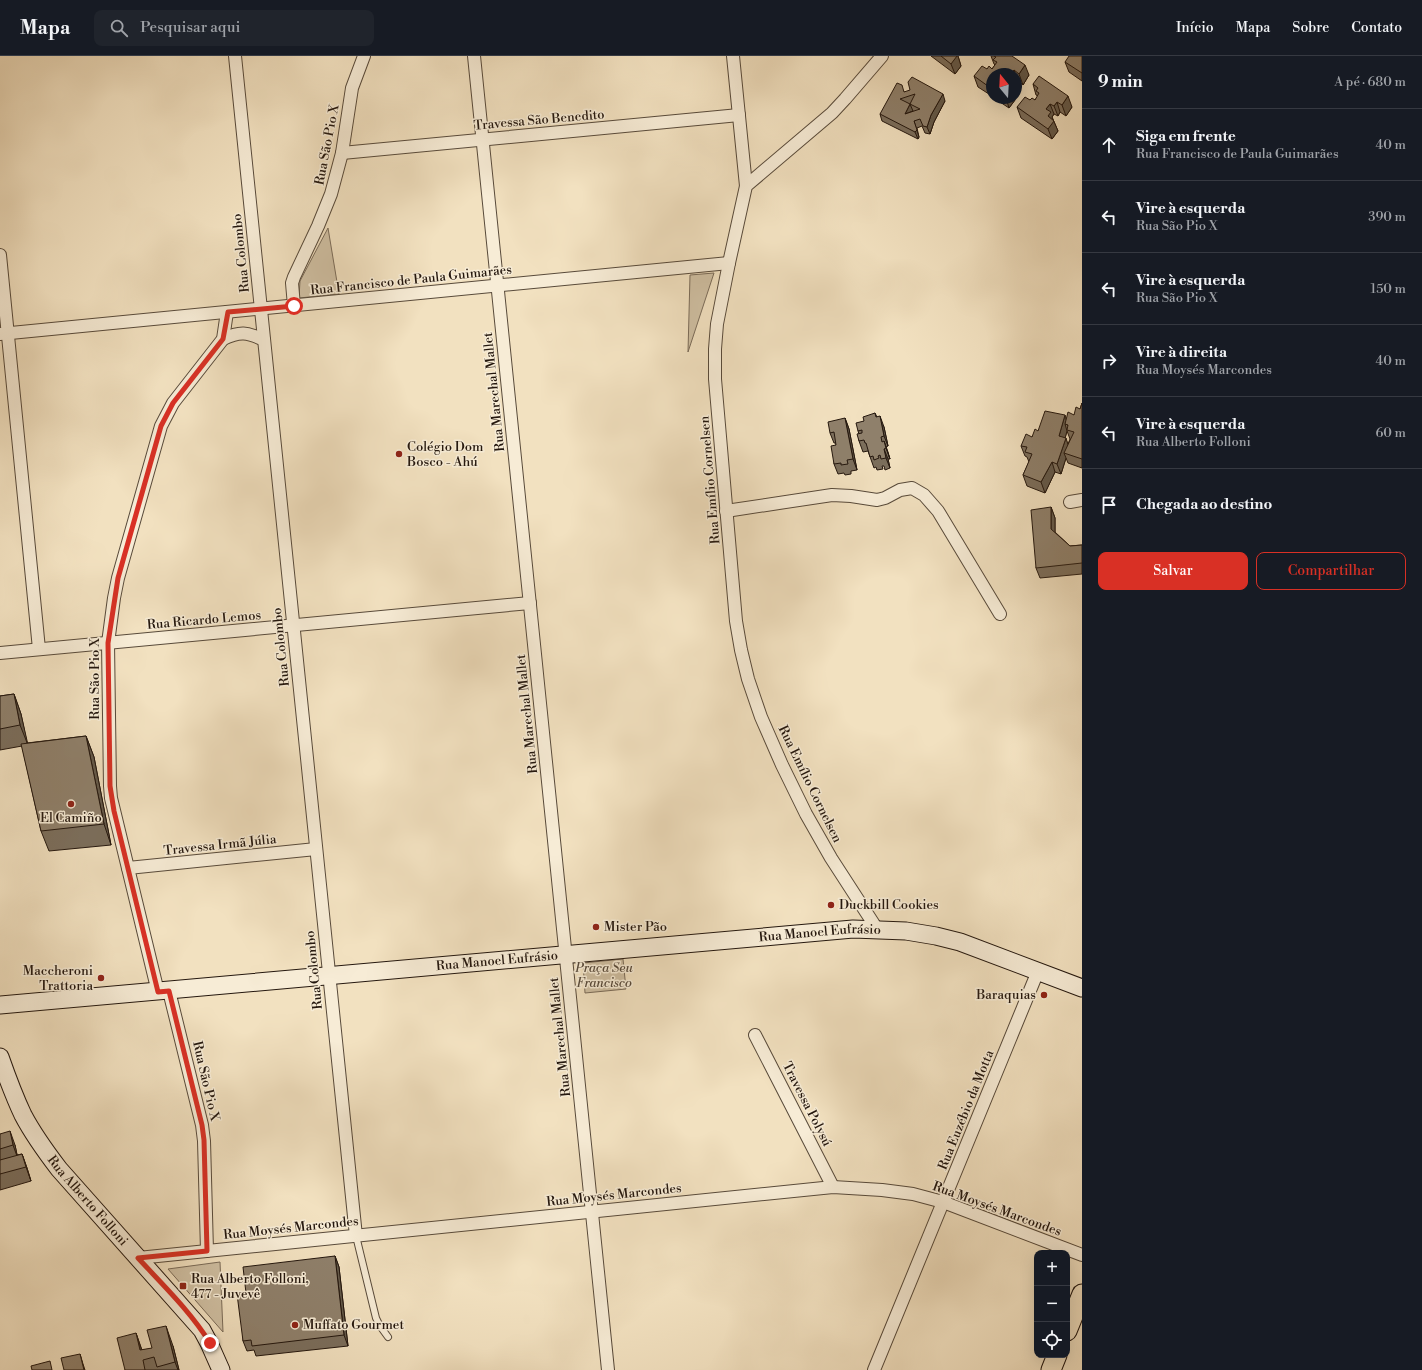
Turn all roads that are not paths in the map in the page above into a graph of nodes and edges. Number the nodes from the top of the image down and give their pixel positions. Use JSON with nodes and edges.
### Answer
{"nodes":[{"id":1,"x":235,"y":56,"type":"edge"},
{"id":2,"x":364,"y":56,"type":"edge"},
{"id":3,"x":474,"y":56,"type":"edge"},
{"id":4,"x":733,"y":56,"type":"edge"},
{"id":5,"x":882,"y":56,"type":"edge"},
{"id":6,"x":739,"y":115,"type":"junction"},
{"id":7,"x":483,"y":140,"type":"junction"},
{"id":8,"x":342,"y":153,"type":"junction"},
{"id":9,"x":746,"y":186,"type":"junction"},
{"id":10,"x":0,"y":255,"type":"edge"},
{"id":11,"x":729,"y":263,"type":"junction"},
{"id":12,"x":497,"y":285,"type":"junction"},
{"id":13,"x":294,"y":306,"type":"junction"},
{"id":14,"x":261,"y":309,"type":"junction"},
{"id":15,"x":228,"y":312,"type":"junction"},
{"id":16,"x":4,"y":334,"type":"edge"},
{"id":17,"x":223,"y":339,"type":"junction"},
{"id":18,"x":264,"y":340,"type":"junction"},
{"id":19,"x":726,"y":510,"type":"junction"},
{"id":20,"x":530,"y":603,"type":"junction"},
{"id":21,"x":1000,"y":614,"type":"dead end"},
{"id":22,"x":293,"y":625,"type":"junction"},
{"id":23,"x":108,"y":643,"type":"junction"},
{"id":24,"x":39,"y":649,"type":"junction"},
{"id":25,"x":0,"y":653,"type":"edge"},
{"id":26,"x":316,"y":848,"type":"junction"},
{"id":27,"x":128,"y":868,"type":"junction"},
{"id":28,"x":877,"y":929,"type":"junction"},
{"id":29,"x":566,"y":954,"type":"junction"},
{"id":30,"x":1038,"y":972,"type":"junction"},
{"id":31,"x":329,"y":976,"type":"junction"},
{"id":32,"x":1082,"y":988,"type":"edge"},
{"id":33,"x":163,"y":991,"type":"junction"},
{"id":34,"x":0,"y":1005,"type":"edge"},
{"id":35,"x":756,"y":1035,"type":"dead end"},
{"id":36,"x":0,"y":1057,"type":"edge"},
{"id":37,"x":833,"y":1187,"type":"junction"},
{"id":38,"x":943,"y":1202,"type":"junction"},
{"id":39,"x":592,"y":1212,"type":"junction"},
{"id":40,"x":356,"y":1236,"type":"junction"},
{"id":41,"x":207,"y":1251,"type":"junction"},
{"id":42,"x":1082,"y":1255,"type":"edge"},
{"id":43,"x":138,"y":1258,"type":"junction"},
{"id":44,"x":1082,"y":1294,"type":"edge"},
{"id":45,"x":1070,"y":1324,"type":"edge"},
{"id":46,"x":388,"y":1337,"type":"dead end"},
{"id":47,"x":1056,"y":1358,"type":"edge"},
{"id":48,"x":221,"y":1370,"type":"edge"},
{"id":49,"x":608,"y":1370,"type":"edge"},
{"id":50,"x":874,"y":1370,"type":"edge"},
{"id":51,"x":1051,"y":1370,"type":"edge"}],
"edges":[{"from":1,"to":14,"type":"street","name":"Rua Colombo"},
{"from":2,"to":8,"type":"street","name":"Rua São Pio X"},
{"from":3,"to":7,"type":"street","name":"Rua Marechal Mallet"},
{"from":4,"to":6,"type":"street","name":"Rua Emílio Cornelsen"},
{"from":5,"to":9,"type":"street"},
{"from":6,"to":7,"type":"street","name":"Travessa São Benedito"},
{"from":6,"to":9,"type":"street","name":"Rua Emílio Cornelsen"},
{"from":7,"to":8,"type":"street","name":"Travessa São Benedito"},
{"from":7,"to":12,"type":"street","name":"Rua Marechal Mallet"},
{"from":8,"to":13,"type":"street","name":"Rua São Pio X"},
{"from":9,"to":11,"type":"street","name":"Rua Emílio Cornelsen"},
{"from":10,"to":16,"type":"street"},
{"from":11,"to":12,"type":"street","name":"Rua Francisco de Paula Guimarães"},
{"from":11,"to":19,"type":"street","name":"Rua Emílio Cornelsen"},
{"from":12,"to":13,"type":"street","name":"Rua Francisco de Paula Guimarães"},
{"from":12,"to":20,"type":"street","name":"Rua Marechal Mallet"},
{"from":13,"to":14,"type":"street","name":"Rua Francisco de Paula Guimarães"},
{"from":14,"to":15,"type":"street","name":"Rua Francisco de Paula Guimarães"},
{"from":14,"to":18,"type":"street","name":"Rua Colombo"},
{"from":15,"to":16,"type":"street","name":"Rua Francisco de Paula Guimarães"},
{"from":15,"to":17,"type":"street","name":"Rua São Pio X"},
{"from":16,"to":24,"type":"street"},
{"from":17,"to":18,"type":"street"},
{"from":17,"to":23,"type":"street","name":"Rua São Pio X"},
{"from":18,"to":22,"type":"street","name":"Rua Colombo"},
{"from":19,"to":21,"type":"street"},
{"from":19,"to":28,"type":"street","name":"Rua Emílio Cornelsen"},
{"from":20,"to":22,"type":"street","name":"Rua Ricardo Lemos"},
{"from":20,"to":29,"type":"street","name":"Rua Marechal Mallet"},
{"from":22,"to":23,"type":"street","name":"Rua Ricardo Lemos"},
{"from":22,"to":26,"type":"street","name":"Rua Colombo"},
{"from":23,"to":24,"type":"street","name":"Rua Ricardo Lemos"},
{"from":23,"to":27,"type":"street","name":"Rua São Pio X"},
{"from":24,"to":25,"type":"street","name":"Rua Ricardo Lemos"},
{"from":26,"to":27,"type":"street","name":"Travessa Irmã Júlia"},
{"from":26,"to":31,"type":"street","name":"Rua Colombo"},
{"from":27,"to":33,"type":"street","name":"Rua São Pio X"},
{"from":28,"to":29,"type":"street","name":"Rua Manoel Eufrásio"},
{"from":28,"to":30,"type":"street","name":"Rua Manoel Eufrásio"},
{"from":29,"to":31,"type":"street","name":"Rua Manoel Eufrásio"},
{"from":29,"to":39,"type":"street","name":"Rua Marechal Mallet"},
{"from":30,"to":32,"type":"street","name":"Rua Manoel Eufrásio"},
{"from":30,"to":38,"type":"street","name":"Rua Euzébio da Motta"},
{"from":31,"to":33,"type":"street","name":"Rua Manoel Eufrásio"},
{"from":31,"to":40,"type":"street","name":"Rua Colombo"},
{"from":33,"to":34,"type":"street","name":"Rua Manoel Eufrásio"},
{"from":33,"to":41,"type":"street","name":"Rua São Pio X"},
{"from":35,"to":37,"type":"street","name":"Travessa Polysú"},
{"from":36,"to":43,"type":"street","name":"Rua Alberto Folloni"},
{"from":37,"to":38,"type":"street","name":"Rua Moysés Marcondes"},
{"from":37,"to":39,"type":"street","name":"Rua Moysés Marcondes"},
{"from":38,"to":42,"type":"street","name":"Rua Moysés Marcondes"},
{"from":38,"to":50,"type":"street","name":"Rua Euzébio da Motta"},
{"from":39,"to":40,"type":"street","name":"Rua Moysés Marcondes"},
{"from":39,"to":49,"type":"street","name":"Rua Marechal Mallet"},
{"from":40,"to":41,"type":"street","name":"Rua Moysés Marcondes"},
{"from":40,"to":46,"type":"lane"},
{"from":41,"to":43,"type":"street","name":"Rua Moysés Marcondes"},
{"from":43,"to":48,"type":"street","name":"Rua Alberto Folloni"},
{"from":44,"to":45,"type":"main road"},
{"from":47,"to":51,"type":"main road"}]}
